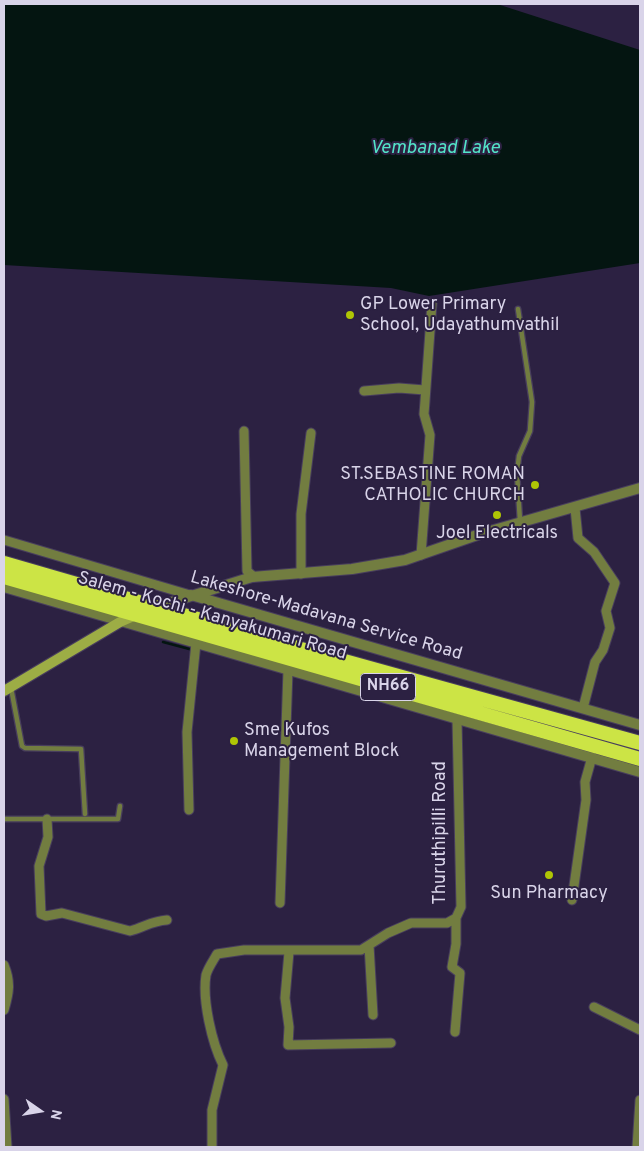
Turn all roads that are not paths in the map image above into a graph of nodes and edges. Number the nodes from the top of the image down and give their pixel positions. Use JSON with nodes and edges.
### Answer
{"nodes":[{"id":1,"x":432,"y":303,"type":"dead end"},
{"id":2,"x":518,"y":309,"type":"dead end"},
{"id":3,"x":425,"y":390,"type":"junction"},
{"id":4,"x":364,"y":391,"type":"dead end"},
{"id":5,"x":244,"y":432,"type":"dead end"},
{"id":6,"x":311,"y":433,"type":"dead end"},
{"id":7,"x":640,"y":488,"type":"edge"},
{"id":8,"x":575,"y":508,"type":"junction"},
{"id":9,"x":520,"y":523,"type":"junction"},
{"id":10,"x":4,"y":540,"type":"edge"},
{"id":11,"x":421,"y":555,"type":"junction"},
{"id":12,"x":4,"y":563,"type":"edge"},
{"id":13,"x":301,"y":574,"type":"junction"},
{"id":14,"x":254,"y":576,"type":"junction"},
{"id":15,"x":4,"y":577,"type":"edge"},
{"id":16,"x":4,"y":588,"type":"edge"},
{"id":17,"x":190,"y":595,"type":"junction"},
{"id":18,"x":156,"y":607,"type":"junction"},
{"id":19,"x":136,"y":615,"type":"junction"},
{"id":20,"x":120,"y":622,"type":"junction"},
{"id":21,"x":196,"y":643,"type":"junction"},
{"id":22,"x":288,"y":670,"type":"junction"},
{"id":23,"x":7,"y":689,"type":"edge"},
{"id":24,"x":583,"y":708,"type":"junction"},
{"id":25,"x":457,"y":720,"type":"junction"},
{"id":26,"x":640,"y":725,"type":"edge"},
{"id":27,"x":640,"y":743,"type":"edge"},
{"id":28,"x":592,"y":757,"type":"junction"},
{"id":29,"x":640,"y":759,"type":"edge"},
{"id":30,"x":640,"y":772,"type":"edge"},
{"id":31,"x":120,"y":806,"type":"dead end"},
{"id":32,"x":189,"y":810,"type":"dead end"},
{"id":33,"x":85,"y":814,"type":"dead end"},
{"id":34,"x":4,"y":819,"type":"edge"},
{"id":35,"x":47,"y":819,"type":"junction"},
{"id":36,"x":572,"y":900,"type":"dead end"},
{"id":37,"x":280,"y":903,"type":"dead end"},
{"id":38,"x":456,"y":918,"type":"junction"},
{"id":39,"x":167,"y":920,"type":"dead end"},
{"id":40,"x":370,"y":945,"type":"junction"},
{"id":41,"x":289,"y":952,"type":"junction"},
{"id":42,"x":4,"y":965,"type":"edge"},
{"id":43,"x":594,"y":1007,"type":"dead end"},
{"id":44,"x":4,"y":1010,"type":"edge"},
{"id":45,"x":373,"y":1015,"type":"dead end"},
{"id":46,"x":640,"y":1030,"type":"edge"},
{"id":47,"x":455,"y":1032,"type":"dead end"},
{"id":48,"x":391,"y":1042,"type":"dead end"},
{"id":49,"x":4,"y":1099,"type":"edge"},
{"id":50,"x":640,"y":1100,"type":"edge"},
{"id":51,"x":7,"y":1147,"type":"edge"},
{"id":52,"x":212,"y":1147,"type":"edge"},
{"id":53,"x":637,"y":1147,"type":"edge"}],
"edges":[{"from":1,"to":3,"type":"street"},
{"from":2,"to":9,"type":"lane"},
{"from":3,"to":4,"type":"street"},
{"from":3,"to":11,"type":"street"},
{"from":5,"to":14,"type":"street"},
{"from":6,"to":13,"type":"street"},
{"from":7,"to":8,"type":"street"},
{"from":8,"to":9,"type":"street"},
{"from":8,"to":24,"type":"street"},
{"from":9,"to":11,"type":"street"},
{"from":10,"to":17,"type":"street","name":"Lakeshore-Madavana Service Road"},
{"from":11,"to":13,"type":"street"},
{"from":12,"to":18,"type":"highway","name":"Salem - Kochi - Kanyakumari Road","number":"NH66"},
{"from":13,"to":14,"type":"street"},
{"from":14,"to":17,"type":"street"},
{"from":15,"to":19,"type":"highway","name":"Salem - Kochi - Kanyakumari Road","number":"NH66"},
{"from":16,"to":20,"type":"street"},
{"from":17,"to":18,"type":"street"},
{"from":17,"to":24,"type":"street","name":"Lakeshore-Madavana Service Road"},
{"from":18,"to":19,"type":"highway"},
{"from":18,"to":27,"type":"highway","name":"Salem - Kochi - Kanyakumari Road","number":"NH66"},
{"from":19,"to":20,"type":"main road"},
{"from":19,"to":29,"type":"highway","name":"Salem - Kochi - Kanyakumari Road","number":"NH66"},
{"from":20,"to":21,"type":"street"},
{"from":20,"to":23,"type":"main road"},
{"from":21,"to":22,"type":"street"},
{"from":21,"to":32,"type":"street"},
{"from":22,"to":25,"type":"street"},
{"from":22,"to":37,"type":"street"},
{"from":23,"to":33,"type":"lane"},
{"from":24,"to":26,"type":"street","name":"Lakeshore-Madavana Service Road"},
{"from":25,"to":28,"type":"street"},
{"from":25,"to":38,"type":"street","name":"Thuruthipilli Road"},
{"from":28,"to":30,"type":"street"},
{"from":28,"to":36,"type":"street"},
{"from":31,"to":35,"type":"lane"},
{"from":34,"to":35,"type":"lane"},
{"from":35,"to":39,"type":"street"},
{"from":38,"to":40,"type":"street","name":"Thuruthipilli Road"},
{"from":38,"to":47,"type":"street"},
{"from":40,"to":41,"type":"street","name":"Thuruthipilli Road"},
{"from":40,"to":45,"type":"street"},
{"from":41,"to":48,"type":"street"},
{"from":41,"to":52,"type":"street","name":"Thuruthipilli Road"},
{"from":42,"to":44,"type":"street"},
{"from":43,"to":46,"type":"street"},
{"from":49,"to":51,"type":"street"},
{"from":50,"to":53,"type":"street"}]}
